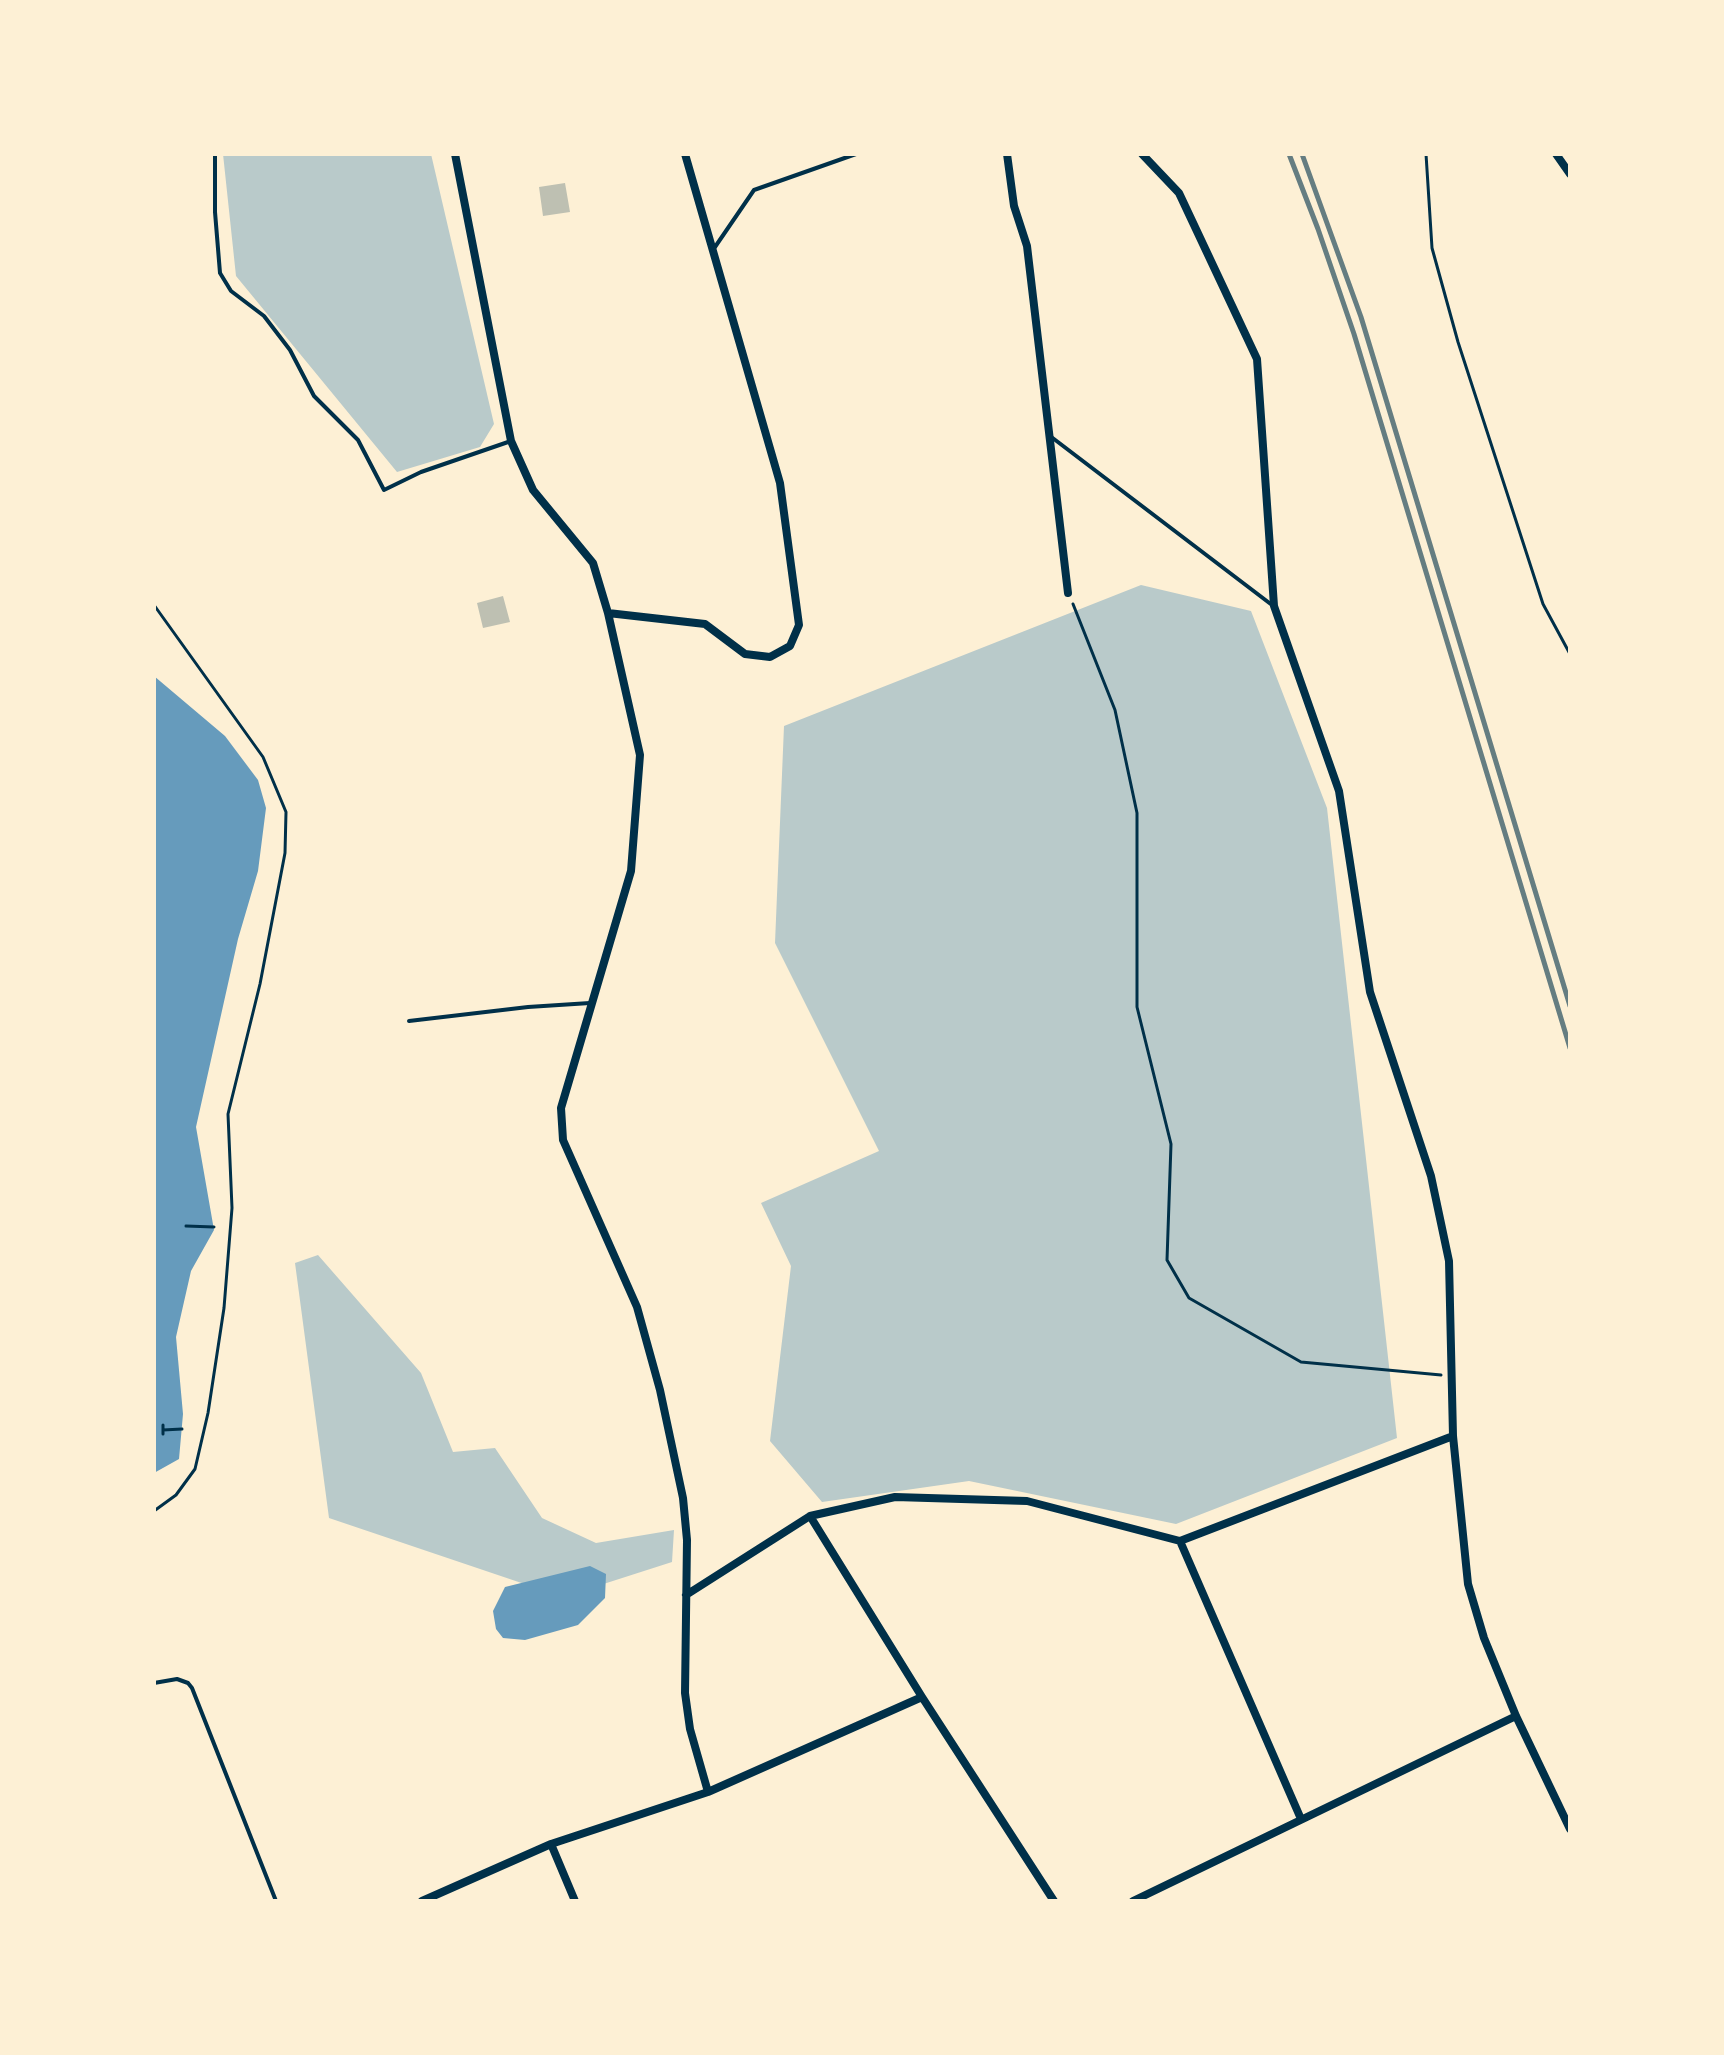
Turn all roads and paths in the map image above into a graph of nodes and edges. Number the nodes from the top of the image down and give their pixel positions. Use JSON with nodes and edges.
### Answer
{"nodes":[{"id":1,"x":215,"y":154,"type":"edge"},
{"id":2,"x":455,"y":154,"type":"edge"},
{"id":3,"x":685,"y":154,"type":"edge"},
{"id":4,"x":856,"y":154,"type":"edge"},
{"id":5,"x":1007,"y":154,"type":"edge"},
{"id":6,"x":1142,"y":154,"type":"edge"},
{"id":7,"x":1426,"y":154,"type":"edge"},
{"id":8,"x":1556,"y":154,"type":"edge"},
{"id":9,"x":1570,"y":174,"type":"edge"},
{"id":10,"x":714,"y":248,"type":"junction"},
{"id":11,"x":1049,"y":435,"type":"junction"},
{"id":12,"x":511,"y":441,"type":"junction"},
{"id":13,"x":1068,"y":593,"type":"joint"},
{"id":14,"x":154,"y":605,"type":"edge"},
{"id":15,"x":1274,"y":606,"type":"junction"},
{"id":16,"x":608,"y":613,"type":"junction"},
{"id":17,"x":1570,"y":654,"type":"edge"},
{"id":18,"x":592,"y":1003,"type":"junction"},
{"id":19,"x":409,"y":1021,"type":"dead end"},
{"id":20,"x":186,"y":1226,"type":"dead end"},
{"id":21,"x":214,"y":1227,"type":"dead end"},
{"id":22,"x":1450,"y":1376,"type":"junction"},
{"id":23,"x":182,"y":1429,"type":"dead end"},
{"id":24,"x":163,"y":1430,"type":"dead end"},
{"id":25,"x":1453,"y":1436,"type":"junction"},
{"id":26,"x":154,"y":1511,"type":"edge"},
{"id":27,"x":810,"y":1516,"type":"junction"},
{"id":28,"x":1180,"y":1541,"type":"junction"},
{"id":29,"x":686,"y":1595,"type":"junction"},
{"id":30,"x":154,"y":1683,"type":"edge"},
{"id":31,"x":922,"y":1697,"type":"junction"},
{"id":32,"x":1516,"y":1716,"type":"junction"},
{"id":33,"x":708,"y":1792,"type":"junction"},
{"id":34,"x":1301,"y":1819,"type":"junction"},
{"id":35,"x":1570,"y":1829,"type":"edge"},
{"id":36,"x":551,"y":1844,"type":"junction"},
{"id":37,"x":276,"y":1901,"type":"edge"},
{"id":38,"x":422,"y":1901,"type":"edge"},
{"id":39,"x":575,"y":1901,"type":"edge"},
{"id":40,"x":1054,"y":1901,"type":"edge"},
{"id":41,"x":1133,"y":1901,"type":"edge"}],
"edges":[{"from":1,"to":12,"type":"lane"},
{"from":2,"to":12,"type":"street"},
{"from":3,"to":10,"type":"street"},
{"from":4,"to":10,"type":"lane"},
{"from":5,"to":11,"type":"street"},
{"from":6,"to":15,"type":"street"},
{"from":7,"to":17,"type":"path"},
{"from":8,"to":9,"type":"street"},
{"from":10,"to":16,"type":"street"},
{"from":11,"to":13,"type":"street"},
{"from":11,"to":15,"type":"lane"},
{"from":12,"to":16,"type":"street"},
{"from":13,"to":22,"type":"path"},
{"from":14,"to":26,"type":"path"},
{"from":15,"to":22,"type":"street"},
{"from":16,"to":18,"type":"street"},
{"from":18,"to":19,"type":"lane"},
{"from":18,"to":29,"type":"street"},
{"from":20,"to":21,"type":"path"},
{"from":22,"to":25,"type":"street"},
{"from":23,"to":24,"type":"path"},
{"from":25,"to":28,"type":"street"},
{"from":25,"to":32,"type":"street"},
{"from":27,"to":28,"type":"street"},
{"from":27,"to":29,"type":"street"},
{"from":27,"to":31,"type":"street"},
{"from":28,"to":34,"type":"street"},
{"from":29,"to":33,"type":"street"},
{"from":30,"to":37,"type":"lane"},
{"from":31,"to":33,"type":"street"},
{"from":31,"to":40,"type":"street"},
{"from":32,"to":34,"type":"street"},
{"from":32,"to":35,"type":"street"},
{"from":33,"to":36,"type":"street"},
{"from":34,"to":41,"type":"street"},
{"from":36,"to":38,"type":"street"},
{"from":36,"to":39,"type":"street"}]}
